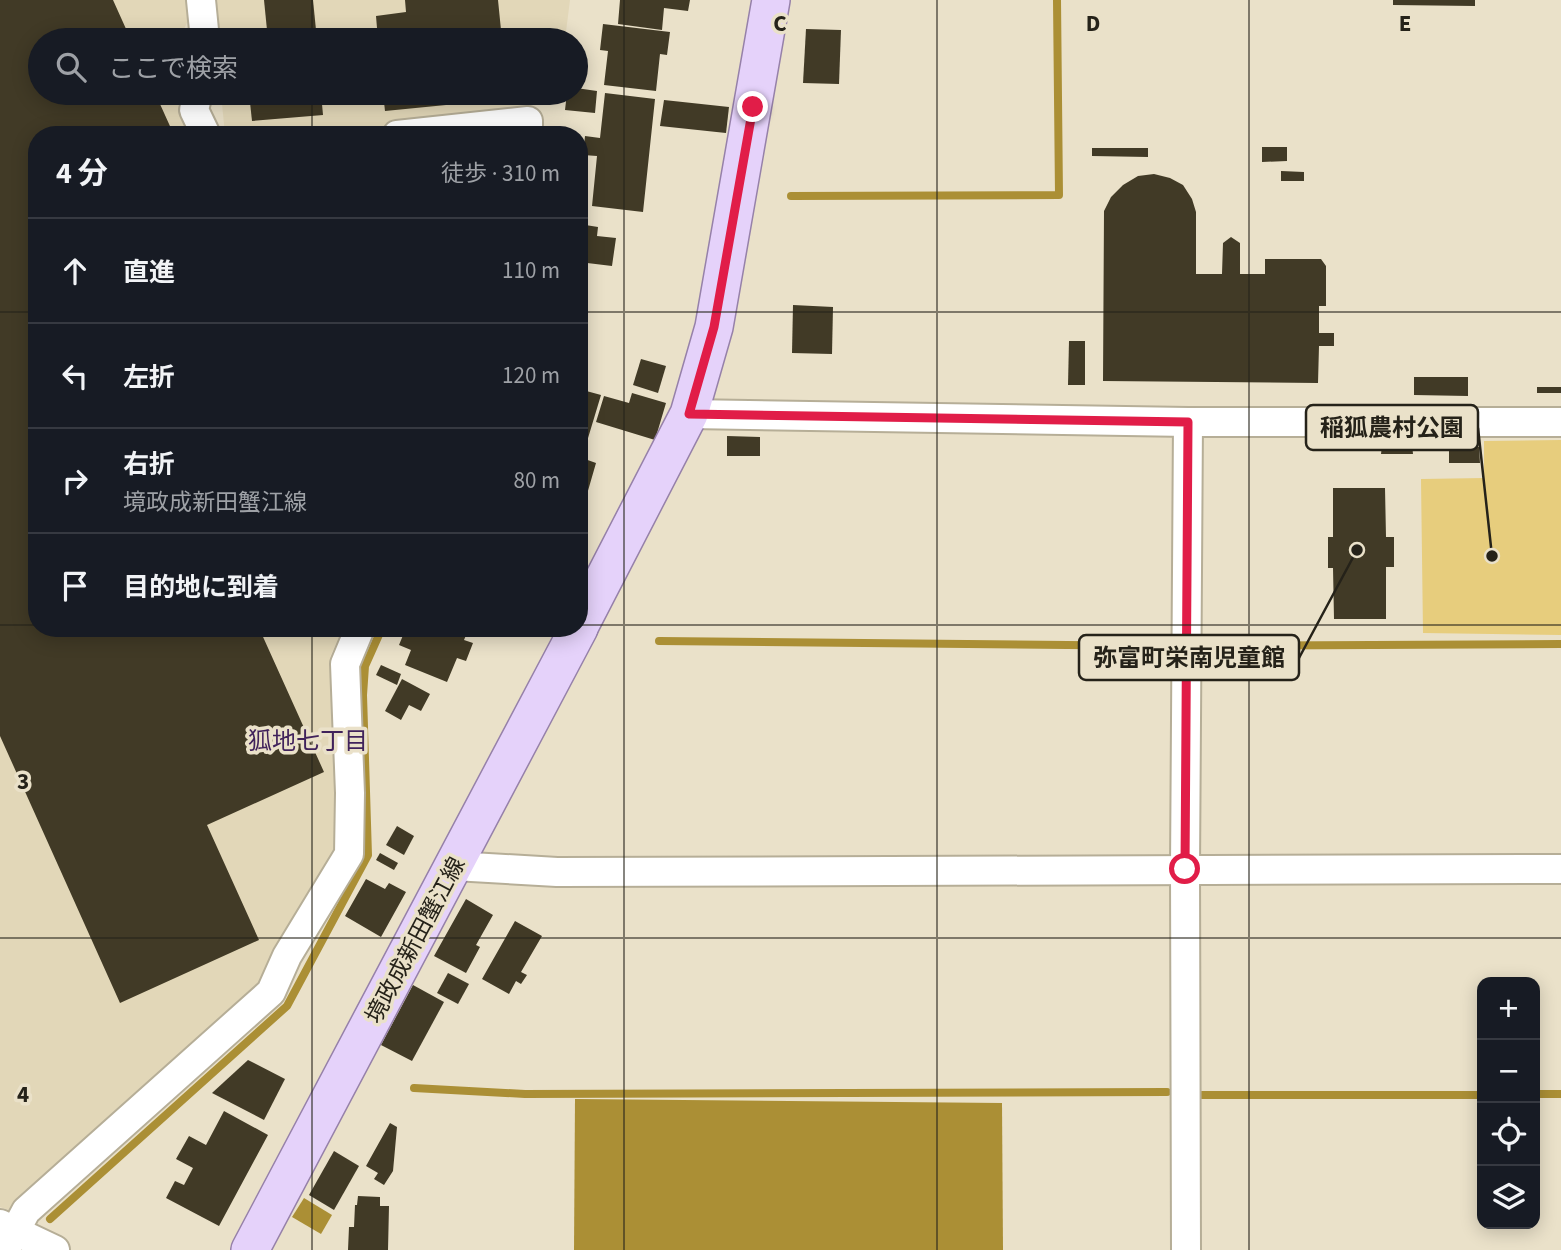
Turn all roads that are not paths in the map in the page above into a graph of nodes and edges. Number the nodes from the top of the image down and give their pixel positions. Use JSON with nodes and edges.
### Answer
{"nodes":[{"id":1,"x":201,"y":0,"type":"edge"},
{"id":2,"x":771,"y":0,"type":"edge"},
{"id":3,"x":204,"y":28,"type":"edge"},
{"id":4,"x":195,"y":105,"type":"edge"},
{"id":5,"x":202,"y":126,"type":"edge"},
{"id":6,"x":481,"y":126,"type":"edge"},
{"id":7,"x":528,"y":126,"type":"edge"},
{"id":8,"x":689,"y":414,"type":"junction"},
{"id":9,"x":1188,"y":422,"type":"junction"},
{"id":10,"x":1561,"y":422,"type":"edge"},
{"id":11,"x":588,"y":610,"type":"edge"},
{"id":12,"x":356,"y":637,"type":"edge"},
{"id":13,"x":574,"y":637,"type":"edge"},
{"id":14,"x":454,"y":866,"type":"junction"},
{"id":15,"x":1185,"y":869,"type":"junction"},
{"id":16,"x":1561,"y":869,"type":"edge"},
{"id":17,"x":7,"y":1235,"type":"edge"},
{"id":18,"x":55,"y":1250,"type":"edge"},
{"id":19,"x":250,"y":1250,"type":"edge"},
{"id":20,"x":1186,"y":1250,"type":"edge"}],
"edges":[{"from":1,"to":3,"type":"street"},
{"from":2,"to":8,"type":"main road","name":"境政成新田蟹江線"},
{"from":4,"to":5,"type":"street"},
{"from":6,"to":7,"type":"street"},
{"from":8,"to":9,"type":"street"},
{"from":8,"to":11,"type":"main road","name":"境政成新田蟹江線"},
{"from":9,"to":10,"type":"street"},
{"from":9,"to":15,"type":"street"},
{"from":12,"to":17,"type":"street"},
{"from":13,"to":14,"type":"main road","name":"境政成新田蟹江線"},
{"from":14,"to":15,"type":"street"},
{"from":14,"to":19,"type":"main road","name":"境政成新田蟹江線"},
{"from":15,"to":16,"type":"street"},
{"from":15,"to":20,"type":"street"},
{"from":17,"to":18,"type":"street"}]}
